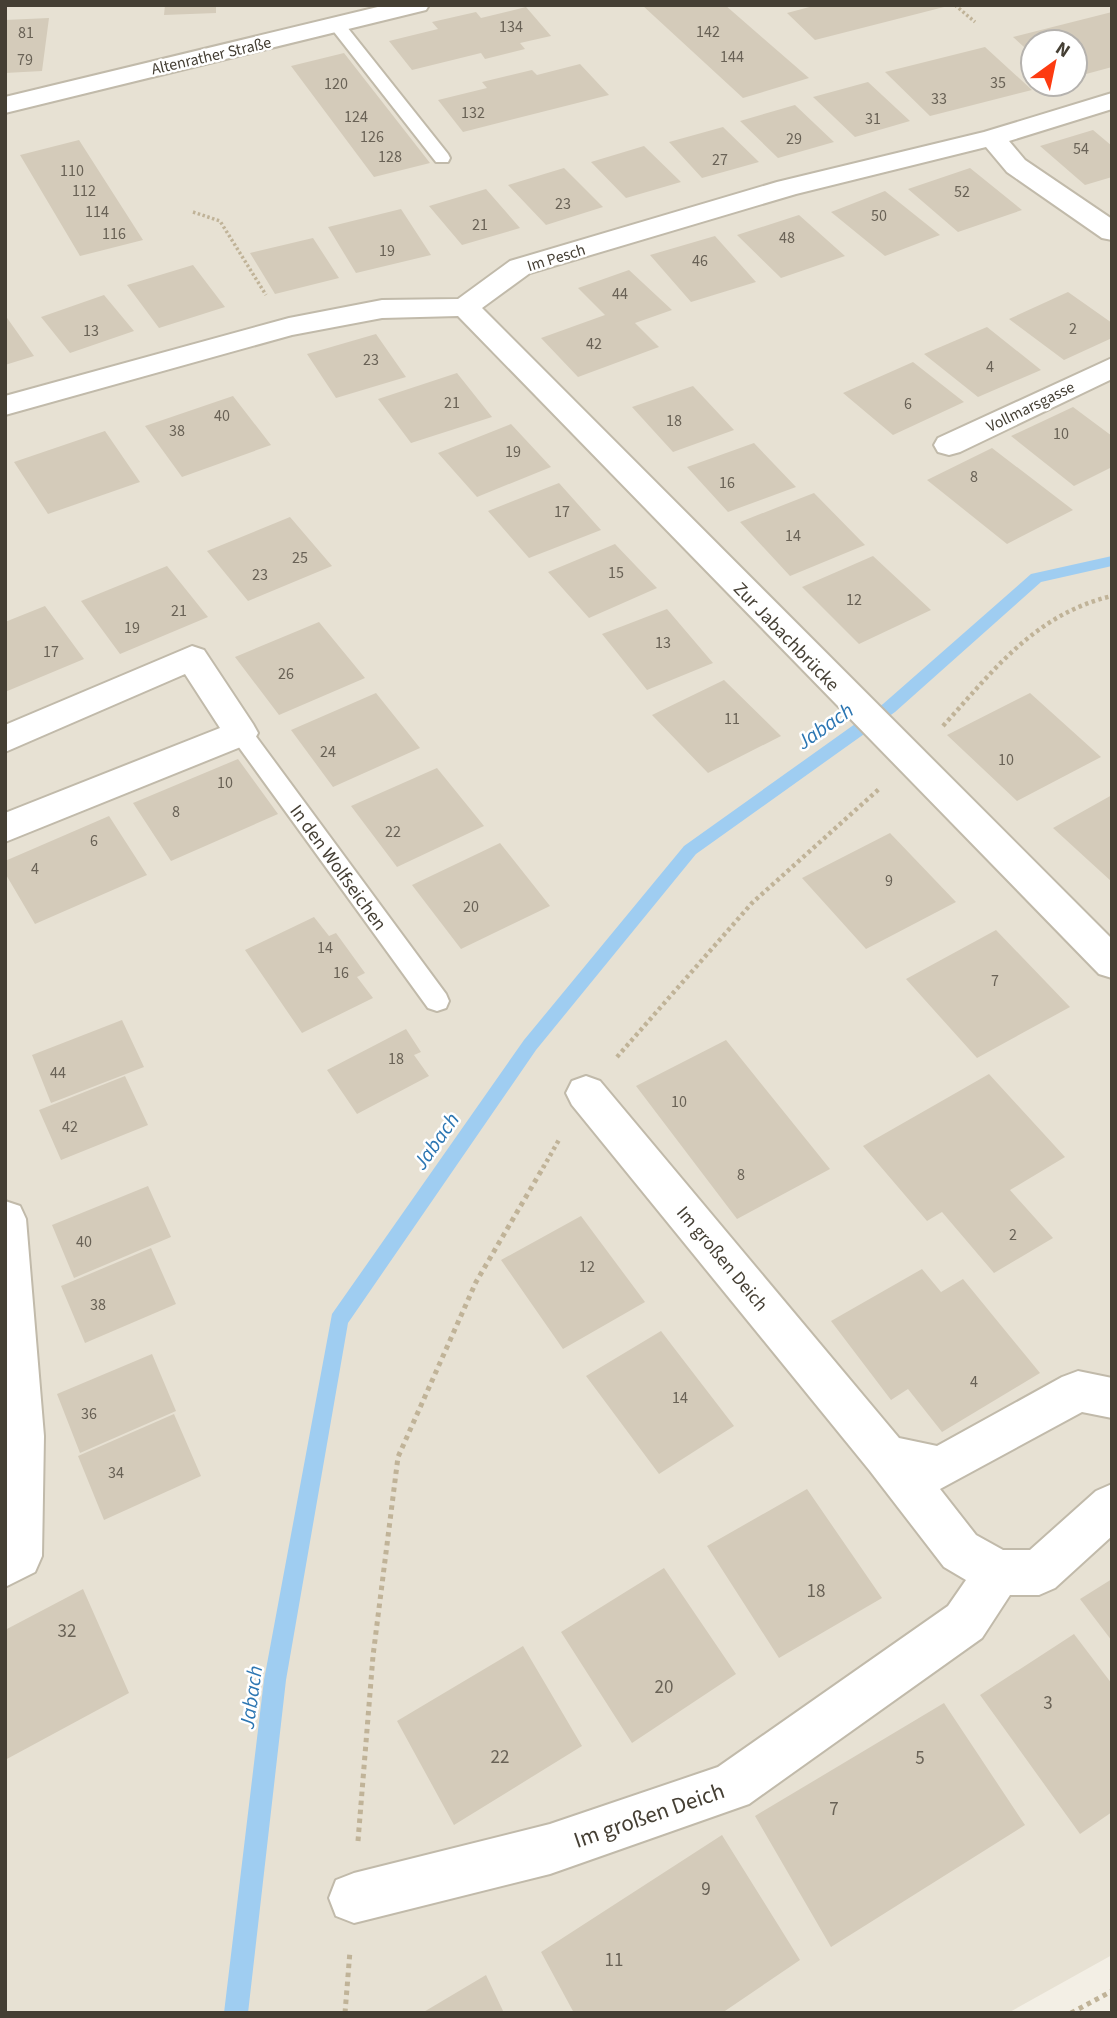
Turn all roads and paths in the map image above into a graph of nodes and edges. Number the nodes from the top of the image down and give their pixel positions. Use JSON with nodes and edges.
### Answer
{"nodes":[{"id":1,"x":417,"y":5,"type":"edge"},
{"id":2,"x":955,"y":5,"type":"edge"},
{"id":3,"x":975,"y":22,"type":"dead end"},
{"id":4,"x":337,"y":25,"type":"junction"},
{"id":5,"x":1112,"y":101,"type":"edge"},
{"id":6,"x":5,"y":106,"type":"edge"},
{"id":7,"x":992,"y":138,"type":"junction"},
{"id":8,"x":442,"y":158,"type":"dead end"},
{"id":9,"x":193,"y":212,"type":"dead end"},
{"id":10,"x":1112,"y":232,"type":"edge"},
{"id":11,"x":465,"y":307,"type":"junction"},
{"id":12,"x":289,"y":327,"type":"junction"},
{"id":13,"x":1112,"y":368,"type":"edge"},
{"id":14,"x":5,"y":406,"type":"edge"},
{"id":15,"x":949,"y":445,"type":"dead end"},
{"id":16,"x":1112,"y":596,"type":"edge"},
{"id":17,"x":242,"y":733,"type":"junction"},
{"id":18,"x":5,"y":739,"type":"edge"},
{"id":19,"x":906,"y":755,"type":"junction"},
{"id":20,"x":5,"y":828,"type":"edge"},
{"id":21,"x":1112,"y":963,"type":"edge"},
{"id":22,"x":437,"y":1002,"type":"dead end"},
{"id":23,"x":586,"y":1093,"type":"junction"},
{"id":24,"x":5,"y":1219,"type":"edge"},
{"id":25,"x":1112,"y":1398,"type":"edge"},
{"id":26,"x":13,"y":1440,"type":"edge"},
{"id":27,"x":886,"y":1456,"type":"junction"},
{"id":28,"x":1112,"y":1506,"type":"edge"},
{"id":29,"x":5,"y":1565,"type":"edge"},
{"id":30,"x":998,"y":1573,"type":"junction"},
{"id":31,"x":354,"y":1898,"type":"junction"},
{"id":32,"x":1112,"y":1991,"type":"edge"},
{"id":33,"x":345,"y":2013,"type":"edge"},
{"id":34,"x":1071,"y":2013,"type":"edge"}],
"edges":[{"from":1,"to":4,"type":"street","name":"Altenrather Straße"},
{"from":2,"to":3,"type":"path"},
{"from":4,"to":6,"type":"street","name":"Altenrather Straße"},
{"from":4,"to":8,"type":"lane"},
{"from":5,"to":7,"type":"street","name":"Im Pesch"},
{"from":7,"to":10,"type":"street"},
{"from":7,"to":11,"type":"street","name":"Im Pesch"},
{"from":9,"to":12,"type":"path"},
{"from":11,"to":12,"type":"street"},
{"from":11,"to":19,"type":"street","name":"Zur Jabachbrücke"},
{"from":12,"to":14,"type":"street"},
{"from":13,"to":15,"type":"street","name":"Vollmarsgasse"},
{"from":16,"to":19,"type":"path"},
{"from":17,"to":18,"type":"street","name":"In den Wolfseichen"},
{"from":17,"to":20,"type":"street"},
{"from":17,"to":22,"type":"lane","name":"In den Wolfseichen"},
{"from":19,"to":21,"type":"street","name":"Zur Jabachbrücke"},
{"from":19,"to":23,"type":"path"},
{"from":23,"to":27,"type":"street","name":"Im großen Deich"},
{"from":23,"to":31,"type":"path"},
{"from":24,"to":26,"type":"street"},
{"from":25,"to":27,"type":"street"},
{"from":26,"to":29,"type":"street"},
{"from":27,"to":30,"type":"street","name":"Im großen Deich"},
{"from":28,"to":30,"type":"street"},
{"from":30,"to":31,"type":"street","name":"Im großen Deich"},
{"from":31,"to":33,"type":"path"},
{"from":32,"to":34,"type":"path"}]}
